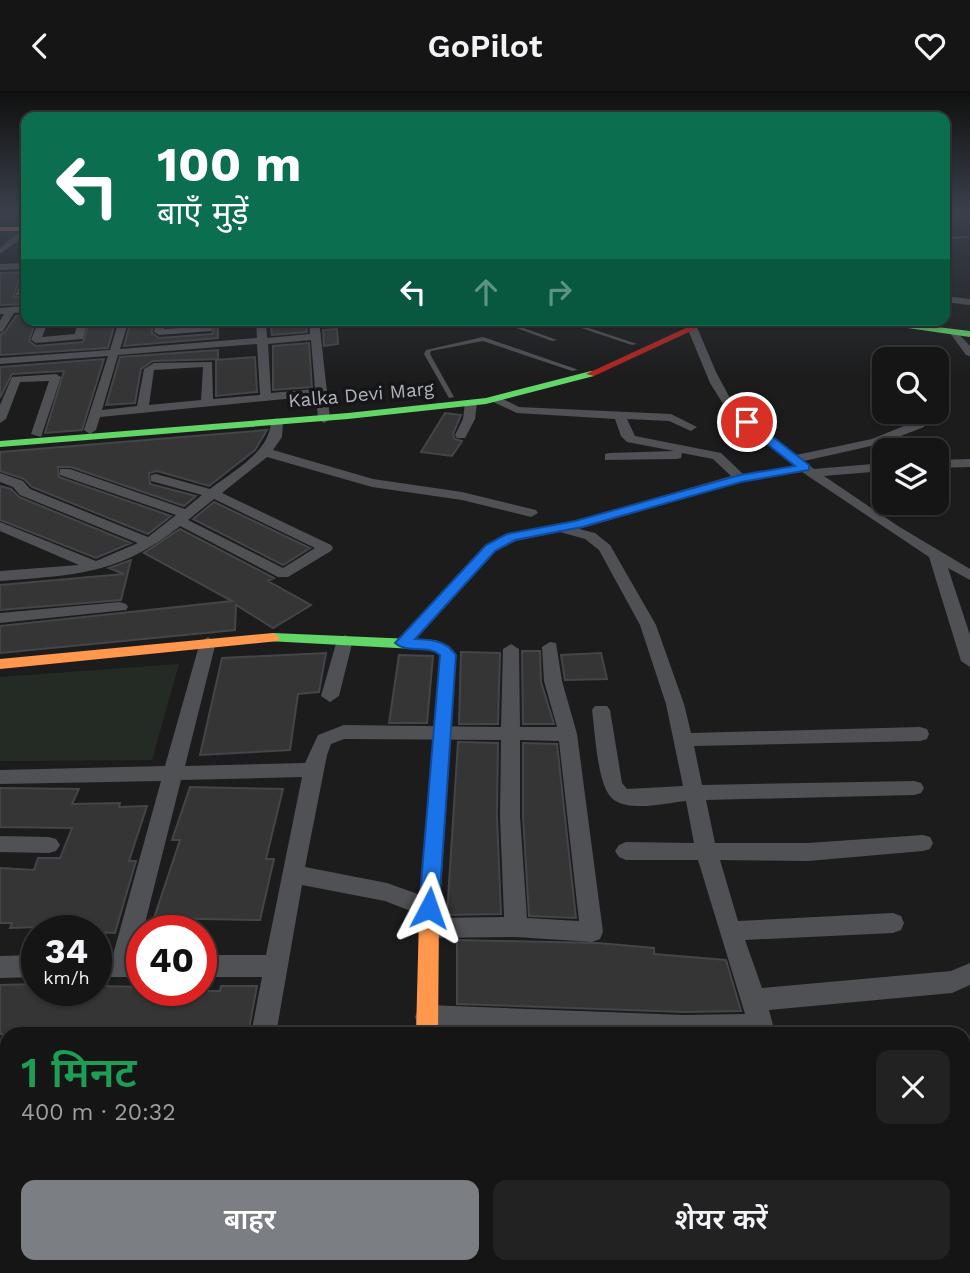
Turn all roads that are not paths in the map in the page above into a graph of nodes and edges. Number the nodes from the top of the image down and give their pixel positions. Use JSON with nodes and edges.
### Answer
{"nodes":[{"id":1,"x":21,"y":288,"type":"edge"},
{"id":2,"x":18,"y":294,"type":"dead end"},
{"id":3,"x":950,"y":300,"type":"edge"},
{"id":4,"x":970,"y":302,"type":"edge"},
{"id":5,"x":6,"y":311,"type":"edge"},
{"id":6,"x":42,"y":326,"type":"edge"},
{"id":7,"x":82,"y":326,"type":"edge"},
{"id":8,"x":122,"y":326,"type":"edge"},
{"id":9,"x":160,"y":326,"type":"edge"},
{"id":10,"x":209,"y":326,"type":"edge"},
{"id":11,"x":262,"y":326,"type":"edge"},
{"id":12,"x":336,"y":326,"type":"edge"},
{"id":13,"x":513,"y":326,"type":"edge"},
{"id":14,"x":578,"y":326,"type":"edge"},
{"id":15,"x":682,"y":326,"type":"edge"},
{"id":16,"x":684,"y":326,"type":"edge"},
{"id":17,"x":691,"y":326,"type":"edge"},
{"id":18,"x":915,"y":326,"type":"edge"},
{"id":19,"x":936,"y":326,"type":"edge"},
{"id":20,"x":315,"y":328,"type":"edge"},
{"id":21,"x":0,"y":329,"type":"edge"},
{"id":22,"x":965,"y":331,"type":"edge"},
{"id":23,"x":554,"y":340,"type":"dead end"},
{"id":24,"x":264,"y":341,"type":"junction"},
{"id":25,"x":634,"y":344,"type":"junction"},
{"id":26,"x":114,"y":353,"type":"junction"},
{"id":27,"x":970,"y":353,"type":"edge"},
{"id":28,"x":0,"y":361,"type":"edge"},
{"id":29,"x":574,"y":370,"type":"junction"},
{"id":30,"x":322,"y":392,"type":"junction"},
{"id":31,"x":451,"y":397,"type":"junction"},
{"id":32,"x":266,"y":398,"type":"junction"},
{"id":33,"x":495,"y":399,"type":"junction"},
{"id":34,"x":471,"y":403,"type":"junction"},
{"id":35,"x":208,"y":404,"type":"junction"},
{"id":36,"x":142,"y":410,"type":"junction"},
{"id":37,"x":324,"y":415,"type":"junction"},
{"id":38,"x":620,"y":415,"type":"junction"},
{"id":39,"x":0,"y":419,"type":"edge"},
{"id":40,"x":92,"y":422,"type":"junction"},
{"id":41,"x":277,"y":422,"type":"junction"},
{"id":42,"x":920,"y":425,"type":"dead end"},
{"id":43,"x":691,"y":427,"type":"dead end"},
{"id":44,"x":37,"y":434,"type":"junction"},
{"id":45,"x":461,"y":435,"type":"dead end"},
{"id":46,"x":1,"y":444,"type":"edge"},
{"id":47,"x":265,"y":452,"type":"junction"},
{"id":48,"x":709,"y":453,"type":"junction"},
{"id":49,"x":609,"y":457,"type":"dead end"},
{"id":50,"x":970,"y":463,"type":"edge"},
{"id":51,"x":949,"y":464,"type":"edge"},
{"id":52,"x":804,"y":467,"type":"junction"},
{"id":53,"x":872,"y":467,"type":"edge"},
{"id":54,"x":65,"y":472,"type":"dead end"},
{"id":55,"x":0,"y":477,"type":"edge"},
{"id":56,"x":156,"y":478,"type":"dead end"},
{"id":57,"x":740,"y":478,"type":"junction"},
{"id":58,"x":213,"y":494,"type":"junction"},
{"id":59,"x":531,"y":513,"type":"dead end"},
{"id":60,"x":182,"y":517,"type":"junction"},
{"id":61,"x":0,"y":526,"type":"edge"},
{"id":62,"x":557,"y":527,"type":"junction"},
{"id":63,"x":150,"y":543,"type":"junction"},
{"id":64,"x":936,"y":555,"type":"junction"},
{"id":65,"x":98,"y":568,"type":"junction"},
{"id":66,"x":970,"y":575,"type":"edge"},
{"id":67,"x":0,"y":576,"type":"edge"},
{"id":68,"x":120,"y":607,"type":"dead end"},
{"id":69,"x":0,"y":618,"type":"edge"},
{"id":70,"x":345,"y":640,"type":"junction"},
{"id":71,"x":208,"y":642,"type":"junction"},
{"id":72,"x":403,"y":643,"type":"junction"},
{"id":73,"x":550,"y":647,"type":"dead end"},
{"id":74,"x":511,"y":649,"type":"dead end"},
{"id":75,"x":970,"y":661,"type":"edge"},
{"id":76,"x":0,"y":664,"type":"edge"},
{"id":77,"x":330,"y":696,"type":"dead end"},
{"id":78,"x":601,"y":710,"type":"dead end"},
{"id":79,"x":509,"y":733,"type":"junction"},
{"id":80,"x":440,"y":734,"type":"junction"},
{"id":81,"x":568,"y":734,"type":"junction"},
{"id":82,"x":920,"y":734,"type":"dead end"},
{"id":83,"x":684,"y":740,"type":"junction"},
{"id":84,"x":313,"y":770,"type":"junction"},
{"id":85,"x":172,"y":773,"type":"junction"},
{"id":86,"x":0,"y":777,"type":"edge"},
{"id":87,"x":914,"y":787,"type":"dead end"},
{"id":88,"x":693,"y":793,"type":"junction"},
{"id":89,"x":923,"y":843,"type":"dead end"},
{"id":90,"x":0,"y":844,"type":"edge"},
{"id":91,"x":48,"y":845,"type":"dead end"},
{"id":92,"x":626,"y":851,"type":"dead end"},
{"id":93,"x":707,"y":853,"type":"junction"},
{"id":94,"x":294,"y":874,"type":"junction"},
{"id":95,"x":143,"y":915,"type":"edge"},
{"id":96,"x":428,"y":918,"type":"junction"},
{"id":97,"x":892,"y":923,"type":"dead end"},
{"id":98,"x":516,"y":927,"type":"junction"},
{"id":99,"x":730,"y":931,"type":"junction"},
{"id":100,"x":21,"y":966,"type":"edge"},
{"id":101,"x":217,"y":966,"type":"edge"},
{"id":102,"x":276,"y":966,"type":"junction"},
{"id":103,"x":0,"y":967,"type":"edge"},
{"id":104,"x":970,"y":974,"type":"edge"},
{"id":105,"x":754,"y":1000,"type":"junction"},
{"id":106,"x":427,"y":1026,"type":"edge"},
{"id":107,"x":265,"y":1027,"type":"edge"},
{"id":108,"x":684,"y":1027,"type":"edge"},
{"id":109,"x":761,"y":1027,"type":"edge"}],
"edges":[{"from":1,"to":2,"type":"street"},
{"from":3,"to":4,"type":"street"},
{"from":5,"to":21,"type":"street"},
{"from":6,"to":7,"type":"street"},
{"from":8,"to":26,"type":"street"},
{"from":9,"to":10,"type":"street"},
{"from":11,"to":24,"type":"street"},
{"from":12,"to":20,"type":"lane"},
{"from":13,"to":23,"type":"lane"},
{"from":14,"to":25,"type":"lane"},
{"from":15,"to":25,"type":"street","name":"Kalka Devi Marg"},
{"from":16,"to":33,"type":"street","name":"Kalka Devi Marg"},
{"from":17,"to":52,"type":"street"},
{"from":18,"to":22,"type":"street"},
{"from":19,"to":22,"type":"street"},
{"from":20,"to":24,"type":"street"},
{"from":20,"to":30,"type":"street"},
{"from":22,"to":27,"type":"street"},
{"from":24,"to":26,"type":"street"},
{"from":24,"to":32,"type":"street"},
{"from":25,"to":29,"type":"street","name":"Kalka Devi Marg"},
{"from":26,"to":28,"type":"street"},
{"from":26,"to":40,"type":"street"},
{"from":29,"to":31,"type":"street","name":"Kalka Devi Marg"},
{"from":29,"to":31,"type":"lane"},
{"from":30,"to":32,"type":"street"},
{"from":30,"to":37,"type":"street"},
{"from":31,"to":37,"type":"street","name":"Kalka Devi Marg"},
{"from":32,"to":35,"type":"street"},
{"from":33,"to":34,"type":"street","name":"Kalka Devi Marg"},
{"from":33,"to":38,"type":"street"},
{"from":34,"to":37,"type":"street","name":"Kalka Devi Marg"},
{"from":34,"to":45,"type":"street"},
{"from":35,"to":36,"type":"street"},
{"from":35,"to":36,"type":"street"},
{"from":36,"to":40,"type":"street"},
{"from":37,"to":40,"type":"street","name":"Kalka Devi Marg"},
{"from":37,"to":41,"type":"street","name":"Kalka Devi Marg"},
{"from":38,"to":43,"type":"street"},
{"from":38,"to":48,"type":"street"},
{"from":39,"to":44,"type":"street"},
{"from":40,"to":44,"type":"street","name":"Kalka Devi Marg"},
{"from":41,"to":46,"type":"street","name":"Kalka Devi Marg"},
{"from":41,"to":47,"type":"street"},
{"from":42,"to":52,"type":"street"},
{"from":44,"to":46,"type":"street","name":"Kalka Devi Marg"},
{"from":47,"to":58,"type":"street"},
{"from":47,"to":59,"type":"street"},
{"from":48,"to":49,"type":"street"},
{"from":48,"to":57,"type":"street"},
{"from":50,"to":51,"type":"street"},
{"from":52,"to":53,"type":"street"},
{"from":52,"to":57,"type":"street"},
{"from":52,"to":64,"type":"street"},
{"from":54,"to":60,"type":"street"},
{"from":55,"to":63,"type":"street"},
{"from":56,"to":58,"type":"street"},
{"from":57,"to":62,"type":"street"},
{"from":58,"to":60,"type":"street"},
{"from":58,"to":60,"type":"street"},
{"from":60,"to":63,"type":"street"},
{"from":61,"to":65,"type":"street"},
{"from":62,"to":72,"type":"street"},
{"from":62,"to":83,"type":"street"},
{"from":63,"to":65,"type":"street"},
{"from":64,"to":66,"type":"street"},
{"from":64,"to":75,"type":"street"},
{"from":65,"to":67,"type":"street"},
{"from":68,"to":69,"type":"street"},
{"from":70,"to":71,"type":"street"},
{"from":70,"to":72,"type":"street"},
{"from":70,"to":77,"type":"street"},
{"from":71,"to":76,"type":"street"},
{"from":71,"to":85,"type":"street"},
{"from":72,"to":80,"type":"street"},
{"from":73,"to":81,"type":"street"},
{"from":74,"to":79,"type":"street"},
{"from":78,"to":88,"type":"street"},
{"from":79,"to":80,"type":"street"},
{"from":79,"to":81,"type":"street"},
{"from":79,"to":98,"type":"street"},
{"from":80,"to":84,"type":"street"},
{"from":80,"to":96,"type":"street"},
{"from":81,"to":98,"type":"street"},
{"from":82,"to":83,"type":"street"},
{"from":83,"to":88,"type":"street"},
{"from":84,"to":85,"type":"street"},
{"from":84,"to":94,"type":"street"},
{"from":85,"to":86,"type":"street"},
{"from":85,"to":95,"type":"street"},
{"from":87,"to":88,"type":"street"},
{"from":88,"to":93,"type":"street"},
{"from":89,"to":93,"type":"street"},
{"from":90,"to":91,"type":"street"},
{"from":92,"to":93,"type":"street"},
{"from":93,"to":99,"type":"street"},
{"from":94,"to":96,"type":"street"},
{"from":94,"to":102,"type":"street"},
{"from":96,"to":98,"type":"street"},
{"from":96,"to":106,"type":"street"},
{"from":97,"to":99,"type":"street"},
{"from":99,"to":105,"type":"street"},
{"from":100,"to":103,"type":"street"},
{"from":101,"to":102,"type":"street"},
{"from":102,"to":107,"type":"street"},
{"from":104,"to":105,"type":"street"},
{"from":105,"to":109,"type":"street"},
{"from":106,"to":108,"type":"street"}]}
